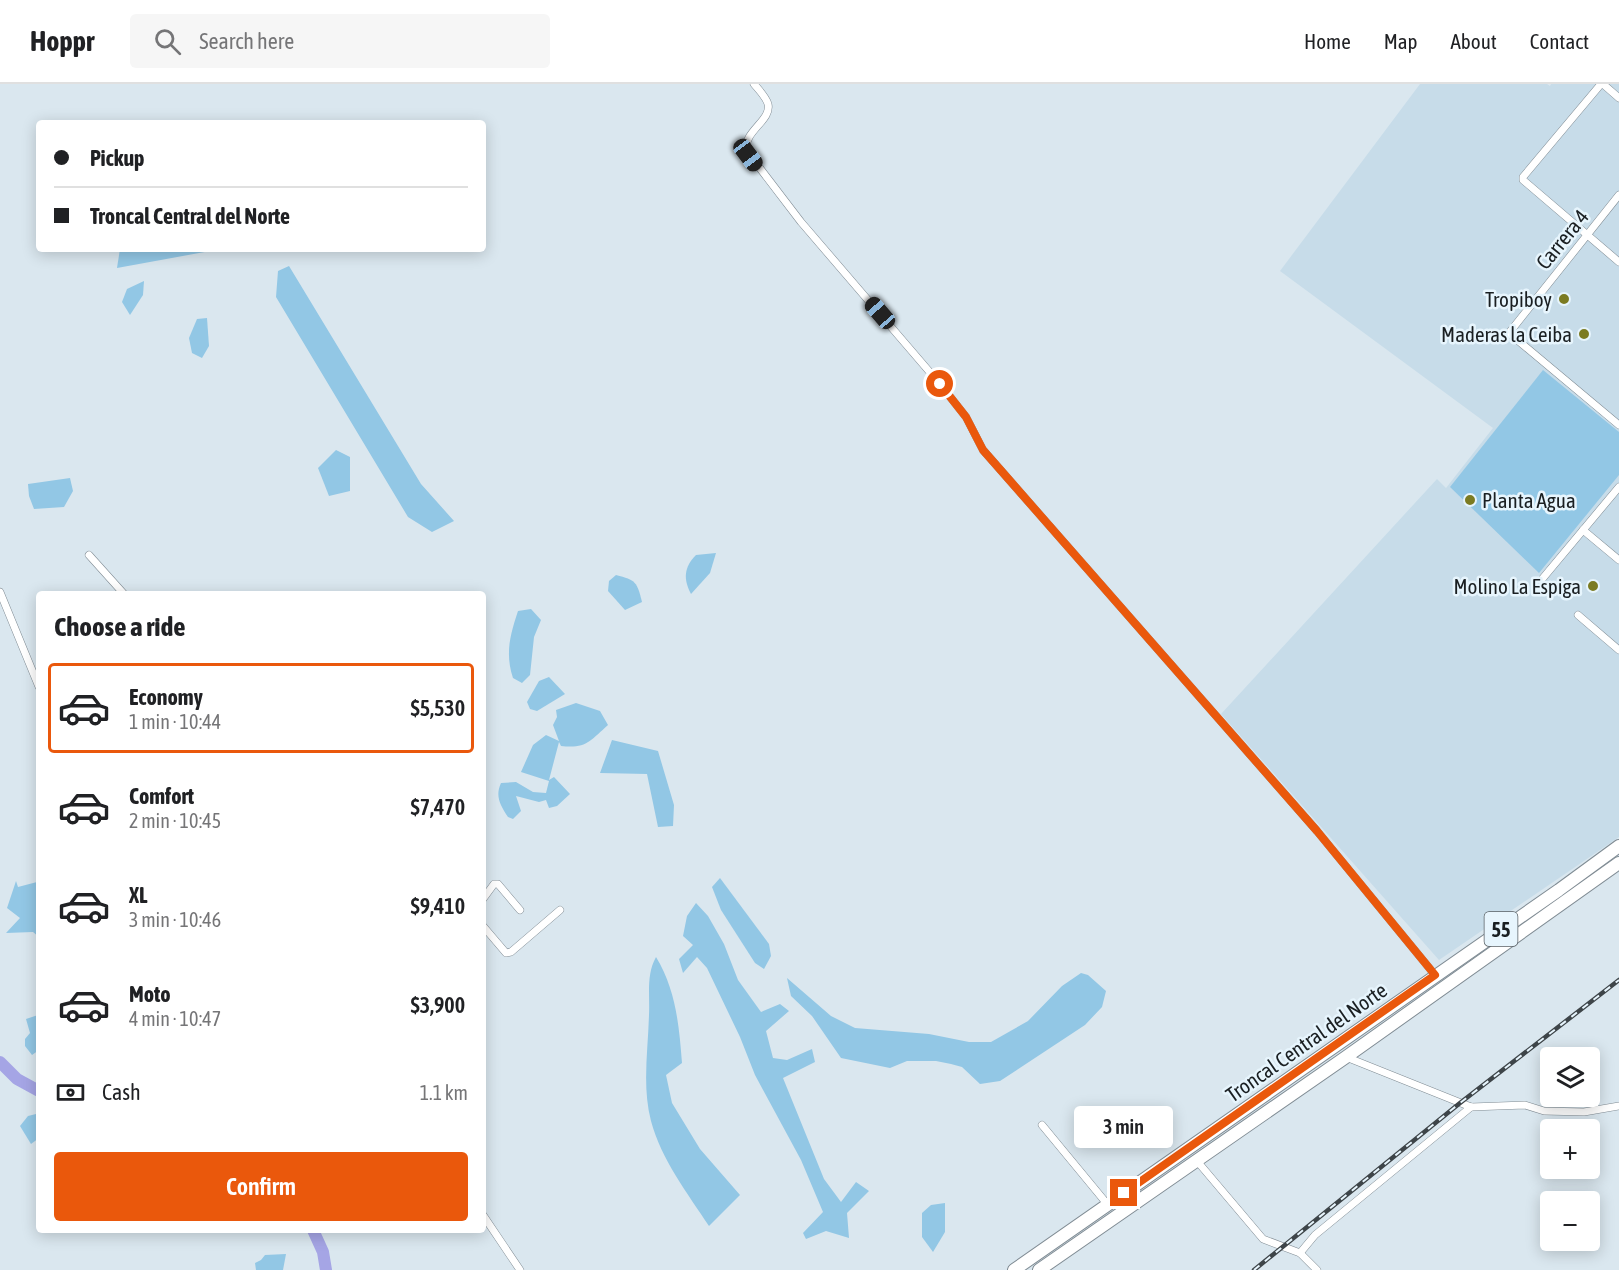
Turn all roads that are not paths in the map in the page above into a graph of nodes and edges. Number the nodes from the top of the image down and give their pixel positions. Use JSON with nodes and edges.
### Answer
{"nodes":[{"id":1,"x":754,"y":84,"type":"edge"},
{"id":2,"x":1602,"y":84,"type":"edge"},
{"id":3,"x":1619,"y":98,"type":"edge"},
{"id":4,"x":1619,"y":195,"type":"edge"},
{"id":5,"x":1586,"y":235,"type":"junction"},
{"id":6,"x":1619,"y":262,"type":"edge"},
{"id":7,"x":1619,"y":425,"type":"edge"},
{"id":8,"x":1619,"y":487,"type":"edge"},
{"id":9,"x":1583,"y":530,"type":"junction"},
{"id":10,"x":89,"y":555,"type":"dead end"},
{"id":11,"x":1619,"y":560,"type":"edge"},
{"id":12,"x":1543,"y":578,"type":"dead end"},
{"id":13,"x":121,"y":591,"type":"edge"},
{"id":14,"x":0,"y":592,"type":"edge"},
{"id":15,"x":1578,"y":615,"type":"dead end"},
{"id":16,"x":1619,"y":650,"type":"edge"},
{"id":17,"x":36,"y":680,"type":"edge"},
{"id":18,"x":1619,"y":846,"type":"edge"},
{"id":19,"x":1619,"y":864,"type":"edge"},
{"id":20,"x":486,"y":894,"type":"edge"},
{"id":21,"x":520,"y":910,"type":"dead end"},
{"id":22,"x":560,"y":910,"type":"dead end"},
{"id":23,"x":486,"y":930,"type":"edge"},
{"id":24,"x":1435,"y":975,"type":"junction"},
{"id":25,"x":1346,"y":1057,"type":"junction"},
{"id":26,"x":1619,"y":1106,"type":"edge"},
{"id":27,"x":1471,"y":1107,"type":"junction"},
{"id":28,"x":1042,"y":1125,"type":"dead end"},
{"id":29,"x":1197,"y":1161,"type":"junction"},
{"id":30,"x":1108,"y":1205,"type":"junction"},
{"id":31,"x":486,"y":1219,"type":"edge"},
{"id":32,"x":1300,"y":1253,"type":"junction"},
{"id":33,"x":520,"y":1270,"type":"edge"},
{"id":34,"x":1014,"y":1270,"type":"edge"},
{"id":35,"x":1039,"y":1270,"type":"edge"},
{"id":36,"x":1317,"y":1270,"type":"edge"}],
"edges":[{"from":1,"to":24,"type":"street"},
{"from":2,"to":3,"type":"street"},
{"from":2,"to":5,"type":"street"},
{"from":4,"to":5,"type":"street","name":"Carrera 4"},
{"from":5,"to":6,"type":"street"},
{"from":5,"to":7,"type":"street","name":"Carrera 4"},
{"from":8,"to":9,"type":"street"},
{"from":9,"to":11,"type":"street"},
{"from":9,"to":12,"type":"street"},
{"from":10,"to":13,"type":"street"},
{"from":14,"to":17,"type":"street"},
{"from":15,"to":16,"type":"street"},
{"from":18,"to":24,"type":"highway","name":"Troncal Central del Norte","number":"55"},
{"from":19,"to":25,"type":"highway","name":"Troncal Central del Norte","number":"55"},
{"from":20,"to":21,"type":"street"},
{"from":22,"to":23,"type":"street"},
{"from":24,"to":30,"type":"highway","name":"Troncal Central del Norte","number":"55"},
{"from":25,"to":27,"type":"street"},
{"from":25,"to":29,"type":"highway","name":"Troncal Central del Norte","number":"55"},
{"from":26,"to":27,"type":"street"},
{"from":27,"to":32,"type":"street"},
{"from":28,"to":30,"type":"street"},
{"from":29,"to":32,"type":"street"},
{"from":29,"to":35,"type":"highway","name":"Troncal Central del Norte","number":"55"},
{"from":30,"to":34,"type":"highway","name":"Troncal Central del Norte","number":"55"},
{"from":31,"to":33,"type":"street"},
{"from":32,"to":36,"type":"street"}]}
